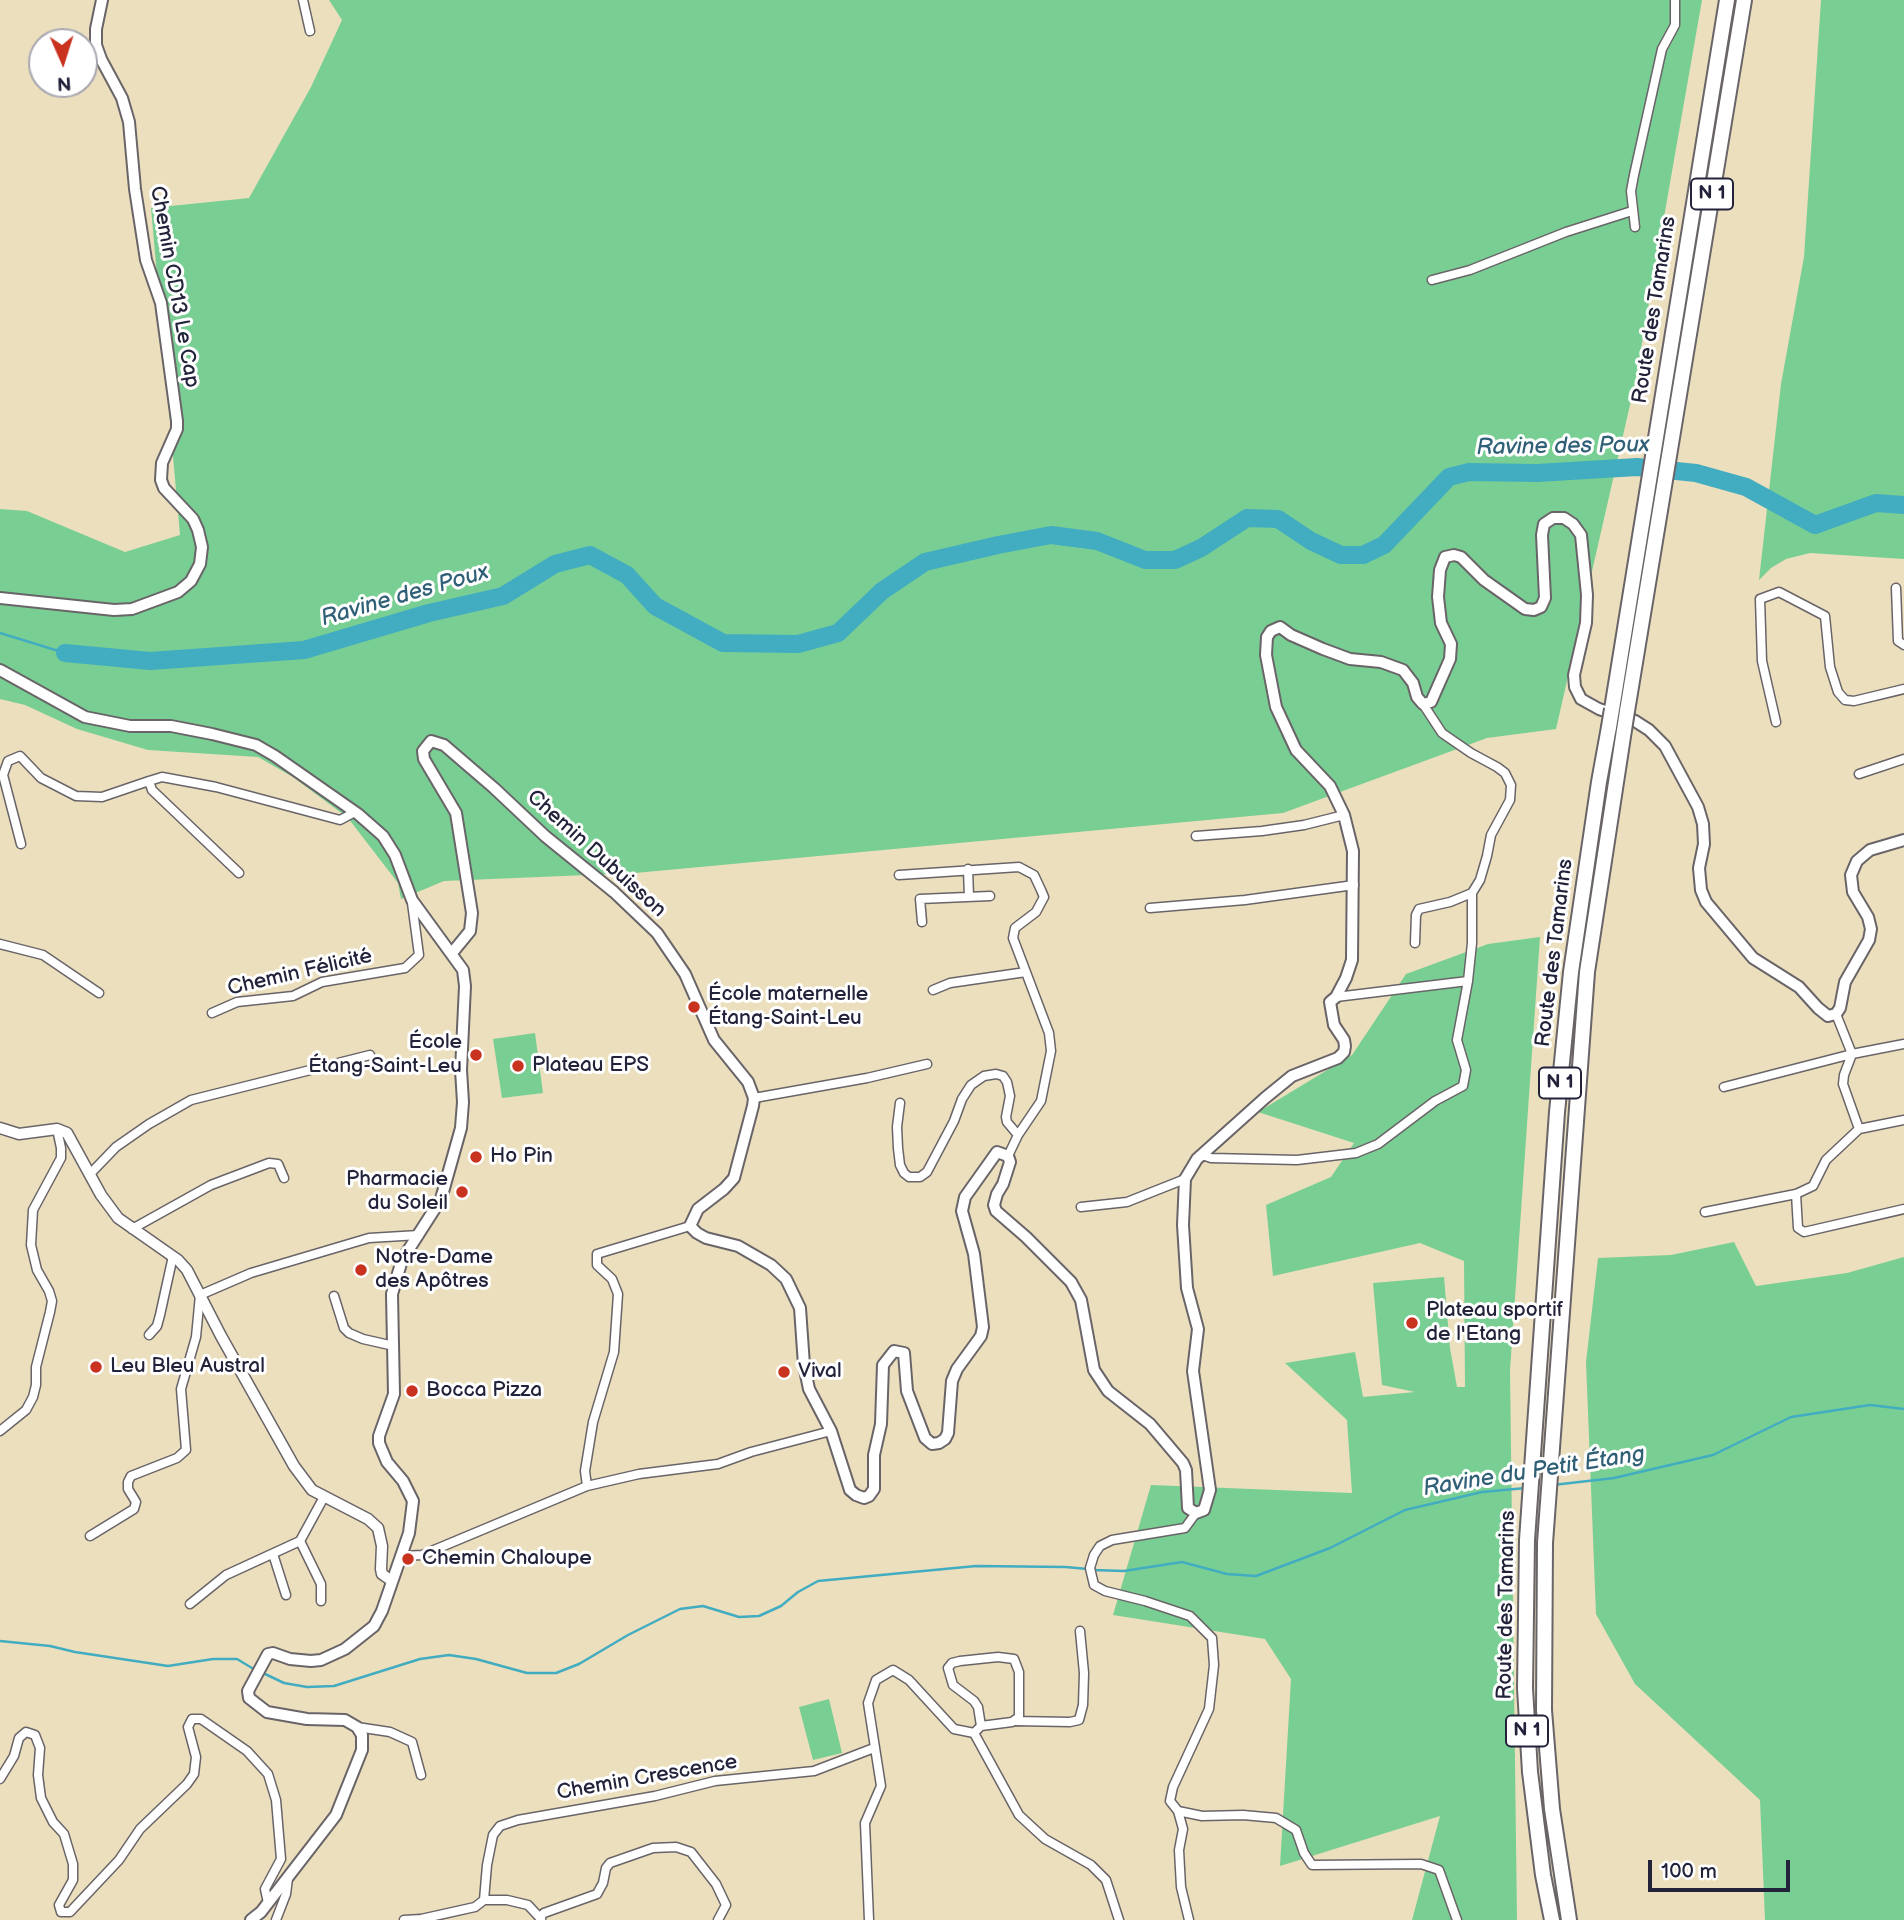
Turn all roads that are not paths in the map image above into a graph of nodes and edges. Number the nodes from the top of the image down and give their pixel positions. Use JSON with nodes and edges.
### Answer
{"nodes":[{"id":1,"x":102,"y":0,"type":"edge"},
{"id":2,"x":303,"y":0,"type":"edge"},
{"id":3,"x":1675,"y":0,"type":"edge"},
{"id":4,"x":1727,"y":0,"type":"edge"},
{"id":5,"x":1744,"y":0,"type":"edge"},
{"id":6,"x":310,"y":31,"type":"dead end"},
{"id":7,"x":1632,"y":211,"type":"junction"},
{"id":8,"x":1635,"y":227,"type":"dead end"},
{"id":9,"x":1432,"y":280,"type":"dead end"},
{"id":10,"x":1896,"y":588,"type":"dead end"},
{"id":11,"x":0,"y":598,"type":"edge"},
{"id":12,"x":1904,"y":645,"type":"edge"},
{"id":13,"x":0,"y":670,"type":"edge"},
{"id":14,"x":1904,"y":689,"type":"edge"},
{"id":15,"x":1423,"y":704,"type":"junction"},
{"id":16,"x":1618,"y":718,"type":"junction"},
{"id":17,"x":1776,"y":722,"type":"dead end"},
{"id":18,"x":1904,"y":759,"type":"edge"},
{"id":19,"x":1859,"y":774,"type":"dead end"},
{"id":20,"x":149,"y":781,"type":"junction"},
{"id":21,"x":355,"y":812,"type":"junction"},
{"id":22,"x":1344,"y":815,"type":"junction"},
{"id":23,"x":1196,"y":835,"type":"dead end"},
{"id":24,"x":1904,"y":840,"type":"edge"},
{"id":25,"x":21,"y":844,"type":"dead end"},
{"id":26,"x":968,"y":869,"type":"junction"},
{"id":27,"x":239,"y":873,"type":"dead end"},
{"id":28,"x":899,"y":875,"type":"dead end"},
{"id":29,"x":1354,"y":885,"type":"junction"},
{"id":30,"x":1472,"y":893,"type":"junction"},
{"id":31,"x":990,"y":896,"type":"dead end"},
{"id":32,"x":969,"y":897,"type":"junction"},
{"id":33,"x":412,"y":900,"type":"junction"},
{"id":34,"x":1150,"y":908,"type":"dead end"},
{"id":35,"x":922,"y":922,"type":"dead end"},
{"id":36,"x":1415,"y":943,"type":"dead end"},
{"id":37,"x":0,"y":944,"type":"edge"},
{"id":38,"x":452,"y":953,"type":"junction"},
{"id":39,"x":1026,"y":972,"type":"junction"},
{"id":40,"x":1468,"y":981,"type":"junction"},
{"id":41,"x":933,"y":990,"type":"dead end"},
{"id":42,"x":99,"y":993,"type":"dead end"},
{"id":43,"x":1336,"y":997,"type":"junction"},
{"id":44,"x":212,"y":1013,"type":"dead end"},
{"id":45,"x":1836,"y":1014,"type":"junction"},
{"id":46,"x":1904,"y":1044,"type":"edge"},
{"id":47,"x":1852,"y":1054,"type":"junction"},
{"id":48,"x":370,"y":1055,"type":"dead end"},
{"id":49,"x":927,"y":1064,"type":"dead end"},
{"id":50,"x":1724,"y":1087,"type":"dead end"},
{"id":51,"x":754,"y":1098,"type":"junction"},
{"id":52,"x":900,"y":1103,"type":"dead end"},
{"id":53,"x":1904,"y":1120,"type":"edge"},
{"id":54,"x":0,"y":1128,"type":"edge"},
{"id":55,"x":57,"y":1129,"type":"junction"},
{"id":56,"x":1859,"y":1129,"type":"junction"},
{"id":57,"x":1018,"y":1135,"type":"junction"},
{"id":58,"x":1202,"y":1155,"type":"junction"},
{"id":59,"x":1008,"y":1156,"type":"junction"},
{"id":60,"x":90,"y":1174,"type":"junction"},
{"id":61,"x":284,"y":1178,"type":"dead end"},
{"id":62,"x":1185,"y":1179,"type":"junction"},
{"id":63,"x":1796,"y":1194,"type":"junction"},
{"id":64,"x":1081,"y":1207,"type":"dead end"},
{"id":65,"x":1904,"y":1209,"type":"edge"},
{"id":66,"x":1705,"y":1213,"type":"dead end"},
{"id":67,"x":690,"y":1226,"type":"junction"},
{"id":68,"x":132,"y":1229,"type":"junction"},
{"id":69,"x":419,"y":1235,"type":"junction"},
{"id":70,"x":173,"y":1256,"type":"junction"},
{"id":71,"x":200,"y":1294,"type":"junction"},
{"id":72,"x":334,"y":1296,"type":"dead end"},
{"id":73,"x":149,"y":1335,"type":"dead end"},
{"id":74,"x":394,"y":1346,"type":"junction"},
{"id":75,"x":0,"y":1431,"type":"edge"},
{"id":76,"x":831,"y":1431,"type":"junction"},
{"id":77,"x":587,"y":1486,"type":"junction"},
{"id":78,"x":324,"y":1497,"type":"junction"},
{"id":79,"x":1196,"y":1513,"type":"junction"},
{"id":80,"x":90,"y":1536,"type":"dead end"},
{"id":81,"x":300,"y":1542,"type":"junction"},
{"id":82,"x":273,"y":1554,"type":"junction"},
{"id":83,"x":402,"y":1556,"type":"junction"},
{"id":84,"x":392,"y":1581,"type":"junction"},
{"id":85,"x":286,"y":1595,"type":"dead end"},
{"id":86,"x":321,"y":1601,"type":"dead end"},
{"id":87,"x":190,"y":1604,"type":"dead end"},
{"id":88,"x":1080,"y":1632,"type":"dead end"},
{"id":89,"x":1015,"y":1721,"type":"junction"},
{"id":90,"x":981,"y":1726,"type":"junction"},
{"id":91,"x":357,"y":1727,"type":"junction"},
{"id":92,"x":974,"y":1733,"type":"junction"},
{"id":93,"x":874,"y":1748,"type":"junction"},
{"id":94,"x":421,"y":1775,"type":"dead end"},
{"id":95,"x":0,"y":1779,"type":"edge"},
{"id":96,"x":1178,"y":1811,"type":"junction"},
{"id":97,"x":288,"y":1878,"type":"junction"},
{"id":98,"x":484,"y":1900,"type":"junction"},
{"id":99,"x":268,"y":1903,"type":"junction"},
{"id":100,"x":541,"y":1919,"type":"edge"},
{"id":101,"x":251,"y":1920,"type":"edge"},
{"id":102,"x":276,"y":1920,"type":"edge"},
{"id":103,"x":404,"y":1920,"type":"edge"},
{"id":104,"x":718,"y":1920,"type":"edge"},
{"id":105,"x":869,"y":1920,"type":"edge"},
{"id":106,"x":1119,"y":1920,"type":"edge"},
{"id":107,"x":1189,"y":1920,"type":"edge"},
{"id":108,"x":1457,"y":1920,"type":"edge"},
{"id":109,"x":1552,"y":1920,"type":"edge"},
{"id":110,"x":1569,"y":1920,"type":"edge"}],
"edges":[{"from":1,"to":11,"type":"main road","name":"Chemin CD13 Le Cap"},
{"from":2,"to":6,"type":"street"},
{"from":3,"to":7,"type":"street"},
{"from":4,"to":16,"type":"highway","name":"Route des Tamarins","number":"N 1"},
{"from":5,"to":16,"type":"highway","name":"Route des Tamarins","number":"N 1"},
{"from":7,"to":8,"type":"street"},
{"from":7,"to":9,"type":"street"},
{"from":10,"to":12,"type":"street"},
{"from":13,"to":21,"type":"main road"},
{"from":14,"to":17,"type":"street"},
{"from":15,"to":16,"type":"main road"},
{"from":15,"to":22,"type":"main road"},
{"from":15,"to":30,"type":"street"},
{"from":16,"to":45,"type":"main road"},
{"from":16,"to":109,"type":"highway","name":"Route des Tamarins","number":"N 1"},
{"from":16,"to":110,"type":"highway","name":"Route des Tamarins","number":"N 1"},
{"from":18,"to":19,"type":"street"},
{"from":20,"to":21,"type":"street"},
{"from":20,"to":25,"type":"street"},
{"from":20,"to":27,"type":"street"},
{"from":21,"to":33,"type":"main road"},
{"from":22,"to":23,"type":"street"},
{"from":22,"to":29,"type":"main road"},
{"from":24,"to":45,"type":"main road"},
{"from":26,"to":28,"type":"street"},
{"from":26,"to":32,"type":"street"},
{"from":26,"to":39,"type":"street"},
{"from":29,"to":34,"type":"street"},
{"from":29,"to":43,"type":"main road"},
{"from":30,"to":36,"type":"street"},
{"from":30,"to":40,"type":"street"},
{"from":31,"to":32,"type":"street"},
{"from":32,"to":35,"type":"street"},
{"from":33,"to":38,"type":"main road"},
{"from":33,"to":44,"type":"street","name":"Chemin Félicité"},
{"from":37,"to":42,"type":"street"},
{"from":38,"to":51,"type":"main road","name":"Chemin Dubuisson"},
{"from":38,"to":69,"type":"main road"},
{"from":39,"to":41,"type":"street"},
{"from":39,"to":57,"type":"street"},
{"from":40,"to":43,"type":"street"},
{"from":40,"to":58,"type":"street"},
{"from":43,"to":58,"type":"main road"},
{"from":45,"to":47,"type":"street"},
{"from":46,"to":47,"type":"street"},
{"from":47,"to":50,"type":"street"},
{"from":47,"to":56,"type":"street"},
{"from":48,"to":60,"type":"street"},
{"from":49,"to":51,"type":"street"},
{"from":51,"to":67,"type":"main road"},
{"from":52,"to":57,"type":"street"},
{"from":53,"to":56,"type":"street"},
{"from":54,"to":55,"type":"street"},
{"from":55,"to":60,"type":"street"},
{"from":55,"to":75,"type":"street"},
{"from":56,"to":63,"type":"street"},
{"from":57,"to":59,"type":"street"},
{"from":58,"to":62,"type":"main road"},
{"from":59,"to":76,"type":"main road"},
{"from":59,"to":79,"type":"main road"},
{"from":60,"to":68,"type":"street"},
{"from":61,"to":68,"type":"street"},
{"from":62,"to":64,"type":"street"},
{"from":62,"to":79,"type":"main road"},
{"from":63,"to":65,"type":"street"},
{"from":63,"to":66,"type":"street"},
{"from":67,"to":76,"type":"main road"},
{"from":67,"to":77,"type":"street"},
{"from":68,"to":70,"type":"street"},
{"from":69,"to":71,"type":"street"},
{"from":69,"to":74,"type":"main road"},
{"from":70,"to":71,"type":"street"},
{"from":70,"to":73,"type":"street"},
{"from":71,"to":78,"type":"street"},
{"from":71,"to":80,"type":"street"},
{"from":72,"to":74,"type":"street"},
{"from":74,"to":83,"type":"main road"},
{"from":76,"to":77,"type":"street"},
{"from":77,"to":83,"type":"street"},
{"from":78,"to":81,"type":"street"},
{"from":78,"to":84,"type":"street"},
{"from":79,"to":96,"type":"street"},
{"from":81,"to":82,"type":"street"},
{"from":81,"to":86,"type":"street"},
{"from":82,"to":85,"type":"street"},
{"from":82,"to":87,"type":"street"},
{"from":83,"to":84,"type":"main road"},
{"from":84,"to":91,"type":"main road"},
{"from":88,"to":89,"type":"street"},
{"from":89,"to":90,"type":"street"},
{"from":89,"to":90,"type":"street"},
{"from":90,"to":92,"type":"street"},
{"from":91,"to":94,"type":"street"},
{"from":91,"to":97,"type":"main road"},
{"from":92,"to":93,"type":"street"},
{"from":92,"to":106,"type":"street"},
{"from":93,"to":98,"type":"street","name":"Chemin Crescence"},
{"from":93,"to":105,"type":"street"},
{"from":95,"to":99,"type":"street"},
{"from":96,"to":107,"type":"street"},
{"from":96,"to":108,"type":"street"},
{"from":97,"to":99,"type":"main road"},
{"from":97,"to":102,"type":"street"},
{"from":98,"to":100,"type":"street"},
{"from":98,"to":103,"type":"street"},
{"from":99,"to":101,"type":"main road"},
{"from":100,"to":104,"type":"street"}]}
